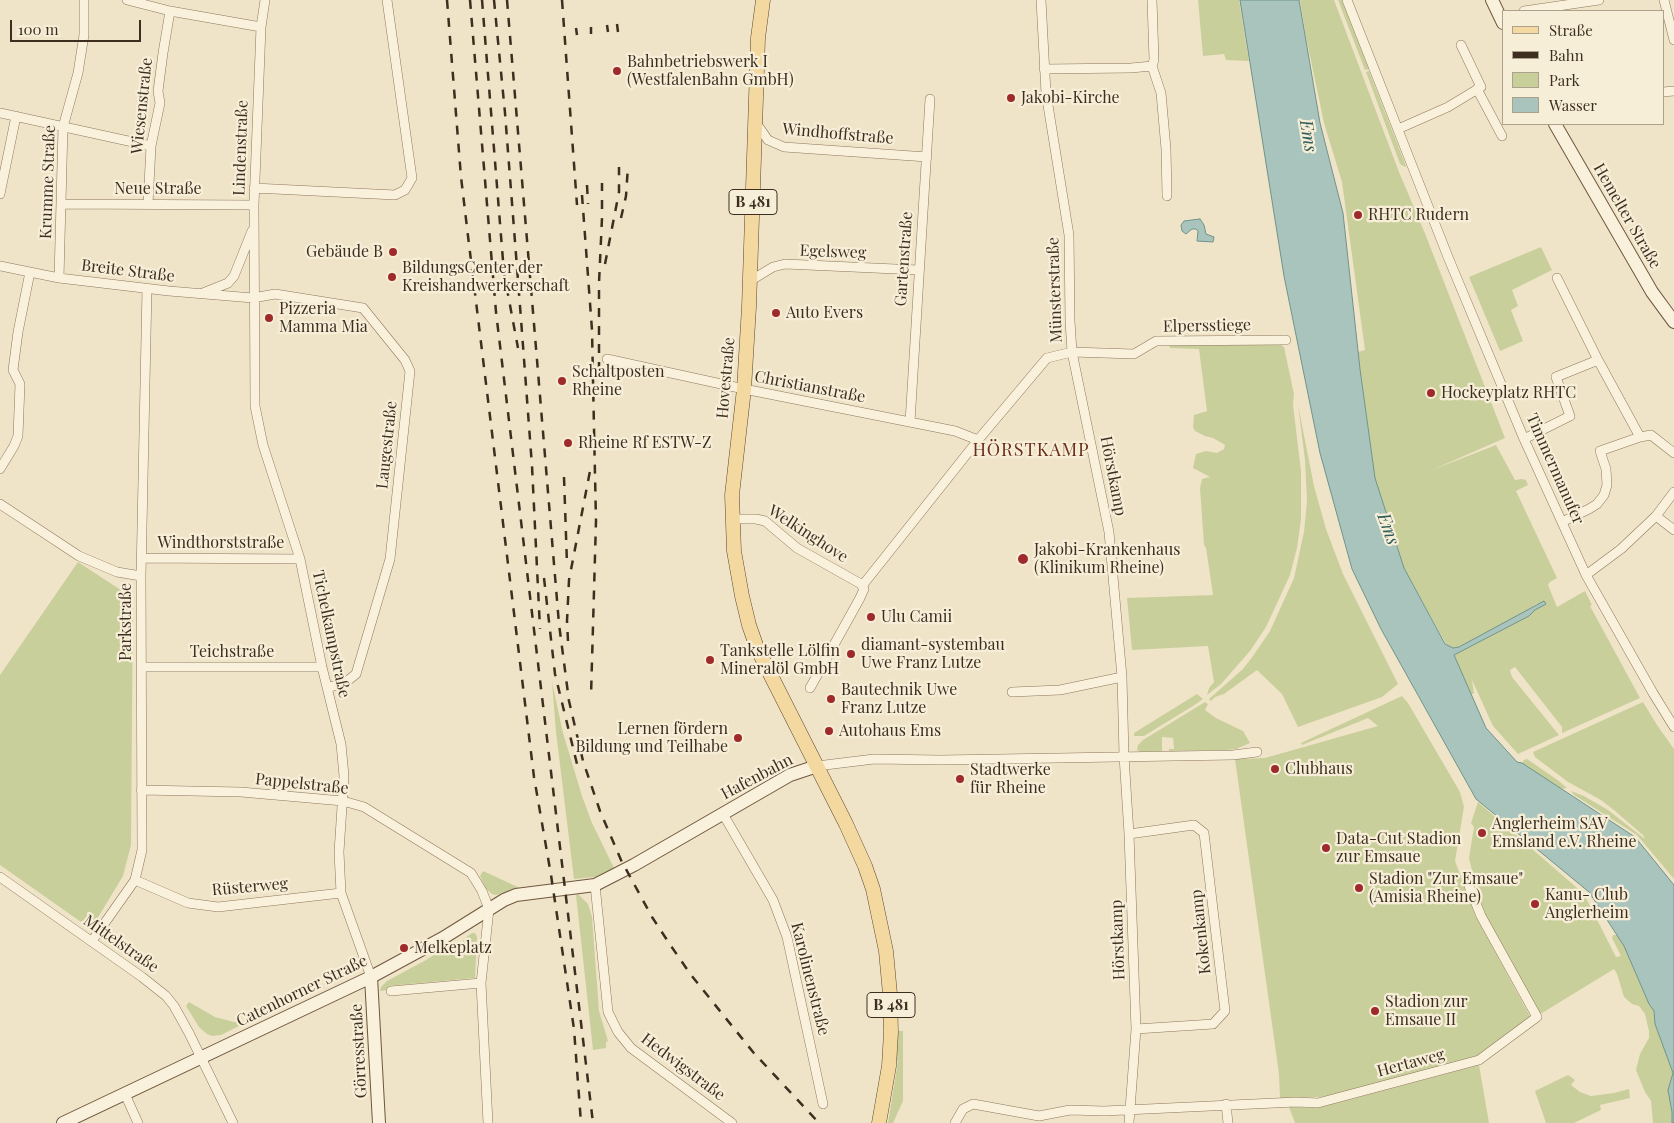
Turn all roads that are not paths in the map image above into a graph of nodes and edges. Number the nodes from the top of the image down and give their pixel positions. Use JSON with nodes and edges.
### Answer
{"nodes":[{"id":1,"x":84,"y":0,"type":"edge"},
{"id":2,"x":127,"y":0,"type":"edge"},
{"id":3,"x":265,"y":0,"type":"edge"},
{"id":4,"x":387,"y":0,"type":"edge"},
{"id":5,"x":1042,"y":0,"type":"edge"},
{"id":6,"x":1152,"y":0,"type":"edge"},
{"id":7,"x":1347,"y":0,"type":"edge"},
{"id":8,"x":1492,"y":0,"type":"edge"},
{"id":9,"x":1599,"y":0,"type":"edge"},
{"id":10,"x":1664,"y":0,"type":"edge"},
{"id":11,"x":764,"y":2,"type":"edge"},
{"id":12,"x":1531,"y":10,"type":"edge"},
{"id":13,"x":170,"y":11,"type":"junction"},
{"id":14,"x":1501,"y":17,"type":"edge"},
{"id":15,"x":261,"y":27,"type":"junction"},
{"id":16,"x":1674,"y":40,"type":"edge"},
{"id":17,"x":1461,"y":45,"type":"dead end"},
{"id":18,"x":1152,"y":66,"type":"junction"},
{"id":19,"x":1044,"y":69,"type":"junction"},
{"id":20,"x":1477,"y":89,"type":"junction"},
{"id":21,"x":930,"y":100,"type":"dead end"},
{"id":22,"x":0,"y":113,"type":"edge"},
{"id":23,"x":16,"y":116,"type":"junction"},
{"id":24,"x":756,"y":123,"type":"junction"},
{"id":25,"x":1556,"y":125,"type":"edge"},
{"id":26,"x":63,"y":127,"type":"junction"},
{"id":27,"x":1398,"y":129,"type":"junction"},
{"id":28,"x":1502,"y":136,"type":"dead end"},
{"id":29,"x":151,"y":146,"type":"junction"},
{"id":30,"x":927,"y":157,"type":"junction"},
{"id":31,"x":254,"y":188,"type":"junction"},
{"id":32,"x":0,"y":194,"type":"edge"},
{"id":33,"x":1167,"y":196,"type":"dead end"},
{"id":34,"x":62,"y":204,"type":"junction"},
{"id":35,"x":148,"y":204,"type":"junction"},
{"id":36,"x":254,"y":205,"type":"junction"},
{"id":37,"x":254,"y":226,"type":"junction"},
{"id":38,"x":0,"y":266,"type":"edge"},
{"id":39,"x":918,"y":270,"type":"junction"},
{"id":40,"x":30,"y":272,"type":"junction"},
{"id":41,"x":59,"y":278,"type":"junction"},
{"id":42,"x":1557,"y":278,"type":"dead end"},
{"id":43,"x":750,"y":281,"type":"junction"},
{"id":44,"x":147,"y":288,"type":"junction"},
{"id":45,"x":202,"y":294,"type":"junction"},
{"id":46,"x":253,"y":298,"type":"junction"},
{"id":47,"x":1674,"y":322,"type":"edge"},
{"id":48,"x":1286,"y":340,"type":"dead end"},
{"id":49,"x":1072,"y":352,"type":"junction"},
{"id":50,"x":607,"y":359,"type":"dead end"},
{"id":51,"x":1598,"y":360,"type":"junction"},
{"id":52,"x":744,"y":389,"type":"junction"},
{"id":53,"x":910,"y":422,"type":"junction"},
{"id":54,"x":1640,"y":437,"type":"junction"},
{"id":55,"x":1524,"y":439,"type":"junction"},
{"id":56,"x":978,"y":440,"type":"junction"},
{"id":57,"x":1674,"y":453,"type":"edge"},
{"id":58,"x":0,"y":469,"type":"edge"},
{"id":59,"x":1674,"y":492,"type":"edge"},
{"id":60,"x":0,"y":504,"type":"edge"},
{"id":61,"x":1656,"y":516,"type":"junction"},
{"id":62,"x":732,"y":518,"type":"junction"},
{"id":63,"x":1562,"y":522,"type":"junction"},
{"id":64,"x":1674,"y":530,"type":"edge"},
{"id":65,"x":142,"y":558,"type":"junction"},
{"id":66,"x":300,"y":559,"type":"junction"},
{"id":67,"x":1586,"y":575,"type":"junction"},
{"id":68,"x":141,"y":576,"type":"junction"},
{"id":69,"x":863,"y":587,"type":"junction"},
{"id":70,"x":142,"y":667,"type":"junction"},
{"id":71,"x":322,"y":667,"type":"junction"},
{"id":72,"x":1122,"y":678,"type":"junction"},
{"id":73,"x":327,"y":688,"type":"junction"},
{"id":74,"x":810,"y":688,"type":"dead end"},
{"id":75,"x":1012,"y":692,"type":"dead end"},
{"id":76,"x":1674,"y":727,"type":"edge"},
{"id":77,"x":1257,"y":752,"type":"dead end"},
{"id":78,"x":1124,"y":756,"type":"junction"},
{"id":79,"x":817,"y":766,"type":"junction"},
{"id":80,"x":141,"y":790,"type":"junction"},
{"id":81,"x":343,"y":801,"type":"junction"},
{"id":82,"x":723,"y":814,"type":"junction"},
{"id":83,"x":1129,"y":834,"type":"junction"},
{"id":84,"x":0,"y":877,"type":"edge"},
{"id":85,"x":135,"y":880,"type":"junction"},
{"id":86,"x":595,"y":885,"type":"junction"},
{"id":87,"x":1469,"y":886,"type":"dead end"},
{"id":88,"x":341,"y":893,"type":"junction"},
{"id":89,"x":488,"y":910,"type":"junction"},
{"id":90,"x":92,"y":941,"type":"junction"},
{"id":91,"x":371,"y":977,"type":"junction"},
{"id":92,"x":481,"y":983,"type":"junction"},
{"id":93,"x":391,"y":991,"type":"dead end"},
{"id":94,"x":1136,"y":1029,"type":"junction"},
{"id":95,"x":201,"y":1057,"type":"junction"},
{"id":96,"x":125,"y":1094,"type":"junction"},
{"id":97,"x":823,"y":1104,"type":"dead end"},
{"id":98,"x":1226,"y":1104,"type":"junction"},
{"id":99,"x":1130,"y":1108,"type":"junction"},
{"id":100,"x":76,"y":1120,"type":"edge"},
{"id":101,"x":62,"y":1123,"type":"edge"},
{"id":102,"x":138,"y":1123,"type":"edge"},
{"id":103,"x":233,"y":1123,"type":"edge"},
{"id":104,"x":380,"y":1123,"type":"edge"},
{"id":105,"x":488,"y":1123,"type":"edge"},
{"id":106,"x":732,"y":1123,"type":"edge"},
{"id":107,"x":879,"y":1123,"type":"edge"},
{"id":108,"x":955,"y":1123,"type":"edge"},
{"id":109,"x":1129,"y":1123,"type":"edge"},
{"id":110,"x":1228,"y":1123,"type":"edge"}],
"edges":[{"from":1,"to":26,"type":"street","name":"Krumme Straße"},
{"from":2,"to":13,"type":"street"},
{"from":3,"to":15,"type":"street","name":"Lindenstraße"},
{"from":4,"to":31,"type":"street"},
{"from":5,"to":19,"type":"street","name":"Münsterstraße"},
{"from":6,"to":18,"type":"street"},
{"from":7,"to":27,"type":"street","name":"Timmermanufer"},
{"from":8,"to":14,"type":"street"},
{"from":9,"to":12,"type":"street"},
{"from":10,"to":16,"type":"street"},
{"from":11,"to":24,"type":"main road","name":"Hovestraße","number":"B 481"},
{"from":13,"to":15,"type":"street"},
{"from":13,"to":29,"type":"street","name":"Wiesenstraße"},
{"from":15,"to":31,"type":"street","name":"Lindenstraße"},
{"from":17,"to":20,"type":"street"},
{"from":18,"to":19,"type":"street"},
{"from":18,"to":33,"type":"street"},
{"from":19,"to":49,"type":"street","name":"Münsterstraße"},
{"from":20,"to":27,"type":"street"},
{"from":20,"to":28,"type":"street"},
{"from":21,"to":30,"type":"street","name":"Gartenstraße"},
{"from":22,"to":23,"type":"street"},
{"from":23,"to":26,"type":"street"},
{"from":23,"to":32,"type":"street"},
{"from":24,"to":30,"type":"street","name":"Windhoffstraße"},
{"from":24,"to":43,"type":"main road","name":"Hovestraße","number":"B 481"},
{"from":25,"to":47,"type":"street","name":"Hemelter Straße"},
{"from":26,"to":29,"type":"street"},
{"from":26,"to":34,"type":"street","name":"Krumme Straße"},
{"from":27,"to":55,"type":"street","name":"Timmermanufer"},
{"from":29,"to":35,"type":"street","name":"Wiesenstraße"},
{"from":30,"to":39,"type":"street","name":"Gartenstraße"},
{"from":31,"to":36,"type":"street","name":"Lindenstraße"},
{"from":34,"to":35,"type":"street","name":"Neue Straße"},
{"from":34,"to":41,"type":"street","name":"Krumme Straße"},
{"from":35,"to":36,"type":"street","name":"Neue Straße"},
{"from":36,"to":37,"type":"street","name":"Lindenstraße"},
{"from":37,"to":45,"type":"street"},
{"from":37,"to":46,"type":"street","name":"Lindenstraße"},
{"from":38,"to":40,"type":"street","name":"Breite Straße"},
{"from":39,"to":43,"type":"street","name":"Egelsweg"},
{"from":39,"to":53,"type":"street","name":"Gartenstraße"},
{"from":40,"to":41,"type":"street","name":"Breite Straße"},
{"from":40,"to":58,"type":"street"},
{"from":41,"to":44,"type":"street","name":"Breite Straße"},
{"from":42,"to":51,"type":"street"},
{"from":43,"to":52,"type":"main road","name":"Hovestraße","number":"B 481"},
{"from":44,"to":45,"type":"street","name":"Breite Straße"},
{"from":44,"to":65,"type":"street","name":"Parkstraße"},
{"from":45,"to":46,"type":"street","name":"Breite Straße"},
{"from":46,"to":66,"type":"street","name":"Tichelkampstraße"},
{"from":46,"to":73,"type":"street","name":"Laugestraße"},
{"from":48,"to":49,"type":"street","name":"Elpersstiege"},
{"from":49,"to":56,"type":"street","name":"Münsterstraße"},
{"from":49,"to":72,"type":"street","name":"Hörstkamp"},
{"from":50,"to":52,"type":"street","name":"Christianstraße"},
{"from":51,"to":54,"type":"street"},
{"from":51,"to":55,"type":"street"},
{"from":52,"to":53,"type":"street","name":"Christianstraße"},
{"from":52,"to":62,"type":"main road","name":"Hovestraße","number":"B 481"},
{"from":53,"to":56,"type":"street","name":"Christianstraße"},
{"from":54,"to":57,"type":"street"},
{"from":54,"to":63,"type":"street"},
{"from":55,"to":63,"type":"street","name":"Timmermanufer"},
{"from":56,"to":69,"type":"street","name":"Münsterstraße"},
{"from":59,"to":61,"type":"street"},
{"from":60,"to":68,"type":"street"},
{"from":61,"to":64,"type":"street"},
{"from":61,"to":67,"type":"street"},
{"from":62,"to":69,"type":"street","name":"Welkinghove"},
{"from":62,"to":79,"type":"main road","name":"Hovestraße","number":"B 481"},
{"from":63,"to":67,"type":"street","name":"Timmermanufer"},
{"from":65,"to":66,"type":"street","name":"Windthorststraße"},
{"from":65,"to":68,"type":"street","name":"Parkstraße"},
{"from":66,"to":71,"type":"street","name":"Tichelkampstraße"},
{"from":67,"to":76,"type":"street","name":"Timmermanufer"},
{"from":68,"to":70,"type":"street","name":"Parkstraße"},
{"from":69,"to":74,"type":"street","name":"Münsterstraße"},
{"from":70,"to":71,"type":"street","name":"Teichstraße"},
{"from":70,"to":80,"type":"street","name":"Parkstraße"},
{"from":71,"to":73,"type":"street","name":"Tichelkampstraße"},
{"from":72,"to":75,"type":"street"},
{"from":72,"to":78,"type":"street","name":"Hörstkamp"},
{"from":73,"to":81,"type":"street","name":"Tichelkampstraße"},
{"from":77,"to":78,"type":"street"},
{"from":78,"to":79,"type":"street","name":"Hafenbahn"},
{"from":78,"to":83,"type":"street","name":"Hörstkamp"},
{"from":79,"to":82,"type":"street","name":"Hafenbahn"},
{"from":79,"to":107,"type":"main road","number":"B 481"},
{"from":80,"to":81,"type":"street","name":"Pappelstraße"},
{"from":80,"to":85,"type":"street","name":"Parkstraße"},
{"from":81,"to":88,"type":"street","name":"Tichelkampstraße"},
{"from":81,"to":89,"type":"street","name":"Pappelstraße"},
{"from":82,"to":86,"type":"street","name":"Hafenbahn"},
{"from":82,"to":97,"type":"street","name":"Karolinenstraße"},
{"from":83,"to":94,"type":"street","name":"Hörstkamp"},
{"from":83,"to":94,"type":"street","name":"Kokenkamp"},
{"from":84,"to":90,"type":"street","name":"Mittelstraße"},
{"from":85,"to":88,"type":"street","name":"Rüsterweg"},
{"from":85,"to":90,"type":"street","name":"Parkstraße"},
{"from":86,"to":89,"type":"street","name":"Hafenbahn"},
{"from":86,"to":106,"type":"street","name":"Hedwigstraße"},
{"from":87,"to":98,"type":"street","name":"Hertaweg"},
{"from":88,"to":91,"type":"street","name":"Tichelkampstraße"},
{"from":89,"to":91,"type":"street","name":"Catenhorner Straße"},
{"from":89,"to":92,"type":"street"},
{"from":90,"to":95,"type":"street","name":"Mittelstraße"},
{"from":91,"to":95,"type":"street","name":"Catenhorner Straße"},
{"from":91,"to":104,"type":"street","name":"Görresstraße"},
{"from":92,"to":93,"type":"street"},
{"from":92,"to":105,"type":"street"},
{"from":94,"to":99,"type":"street","name":"Hörstkamp"},
{"from":95,"to":96,"type":"street","name":"Catenhorner Straße"},
{"from":95,"to":103,"type":"street","name":"Mittelstraße"},
{"from":96,"to":100,"type":"street","name":"Catenhorner Straße"},
{"from":96,"to":102,"type":"street"},
{"from":98,"to":99,"type":"street","name":"Hertaweg"},
{"from":98,"to":110,"type":"street"},
{"from":99,"to":108,"type":"street","name":"Hertaweg"},
{"from":99,"to":109,"type":"street","name":"Hörstkamp"},
{"from":100,"to":101,"type":"street","name":"Catenhorner Straße"}]}
